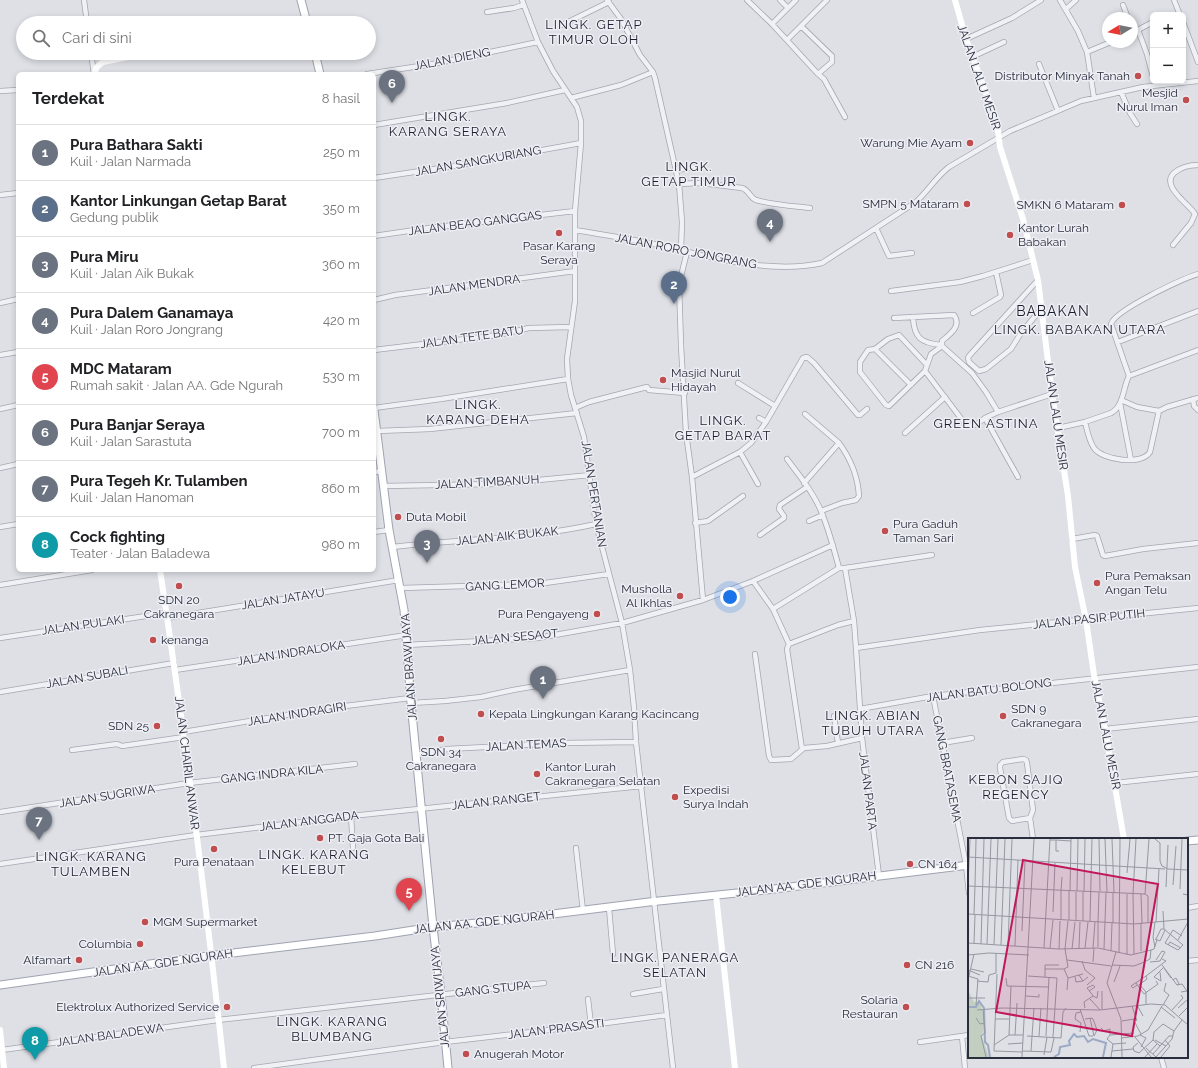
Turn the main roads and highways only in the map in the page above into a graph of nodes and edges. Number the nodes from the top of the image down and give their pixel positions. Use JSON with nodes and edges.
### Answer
{"nodes":[{"id":1,"x":301,"y":0,"type":"edge"},
{"id":2,"x":305,"y":16,"type":"edge"},
{"id":3,"x":317,"y":60,"type":"edge"},
{"id":4,"x":320,"y":72,"type":"edge"},
{"id":5,"x":376,"y":424,"type":"edge"},
{"id":6,"x":378,"y":472,"type":"edge"},
{"id":7,"x":1198,"y":840,"type":"edge"},
{"id":8,"x":1188,"y":841,"type":"edge"},
{"id":9,"x":968,"y":865,"type":"edge"},
{"id":10,"x":433,"y":926,"type":"junction"},
{"id":11,"x":0,"y":985,"type":"edge"},
{"id":12,"x":448,"y":1068,"type":"edge"}],
"edges":[{"from":1,"to":2,"type":"main road"},
{"from":3,"to":4,"type":"main road"},
{"from":5,"to":6,"type":"main road","name":"JALAN BRAWIJAYA"},
{"from":6,"to":10,"type":"main road","name":"JALAN BRAWIJAYA"},
{"from":7,"to":8,"type":"main road"},
{"from":9,"to":10,"type":"main road","name":"JALAN AA. GDE NGURAH"},
{"from":10,"to":11,"type":"main road","name":"JALAN AA. GDE NGURAH"},
{"from":10,"to":12,"type":"main road","name":"JALAN SRIWIJAYA"}]}
